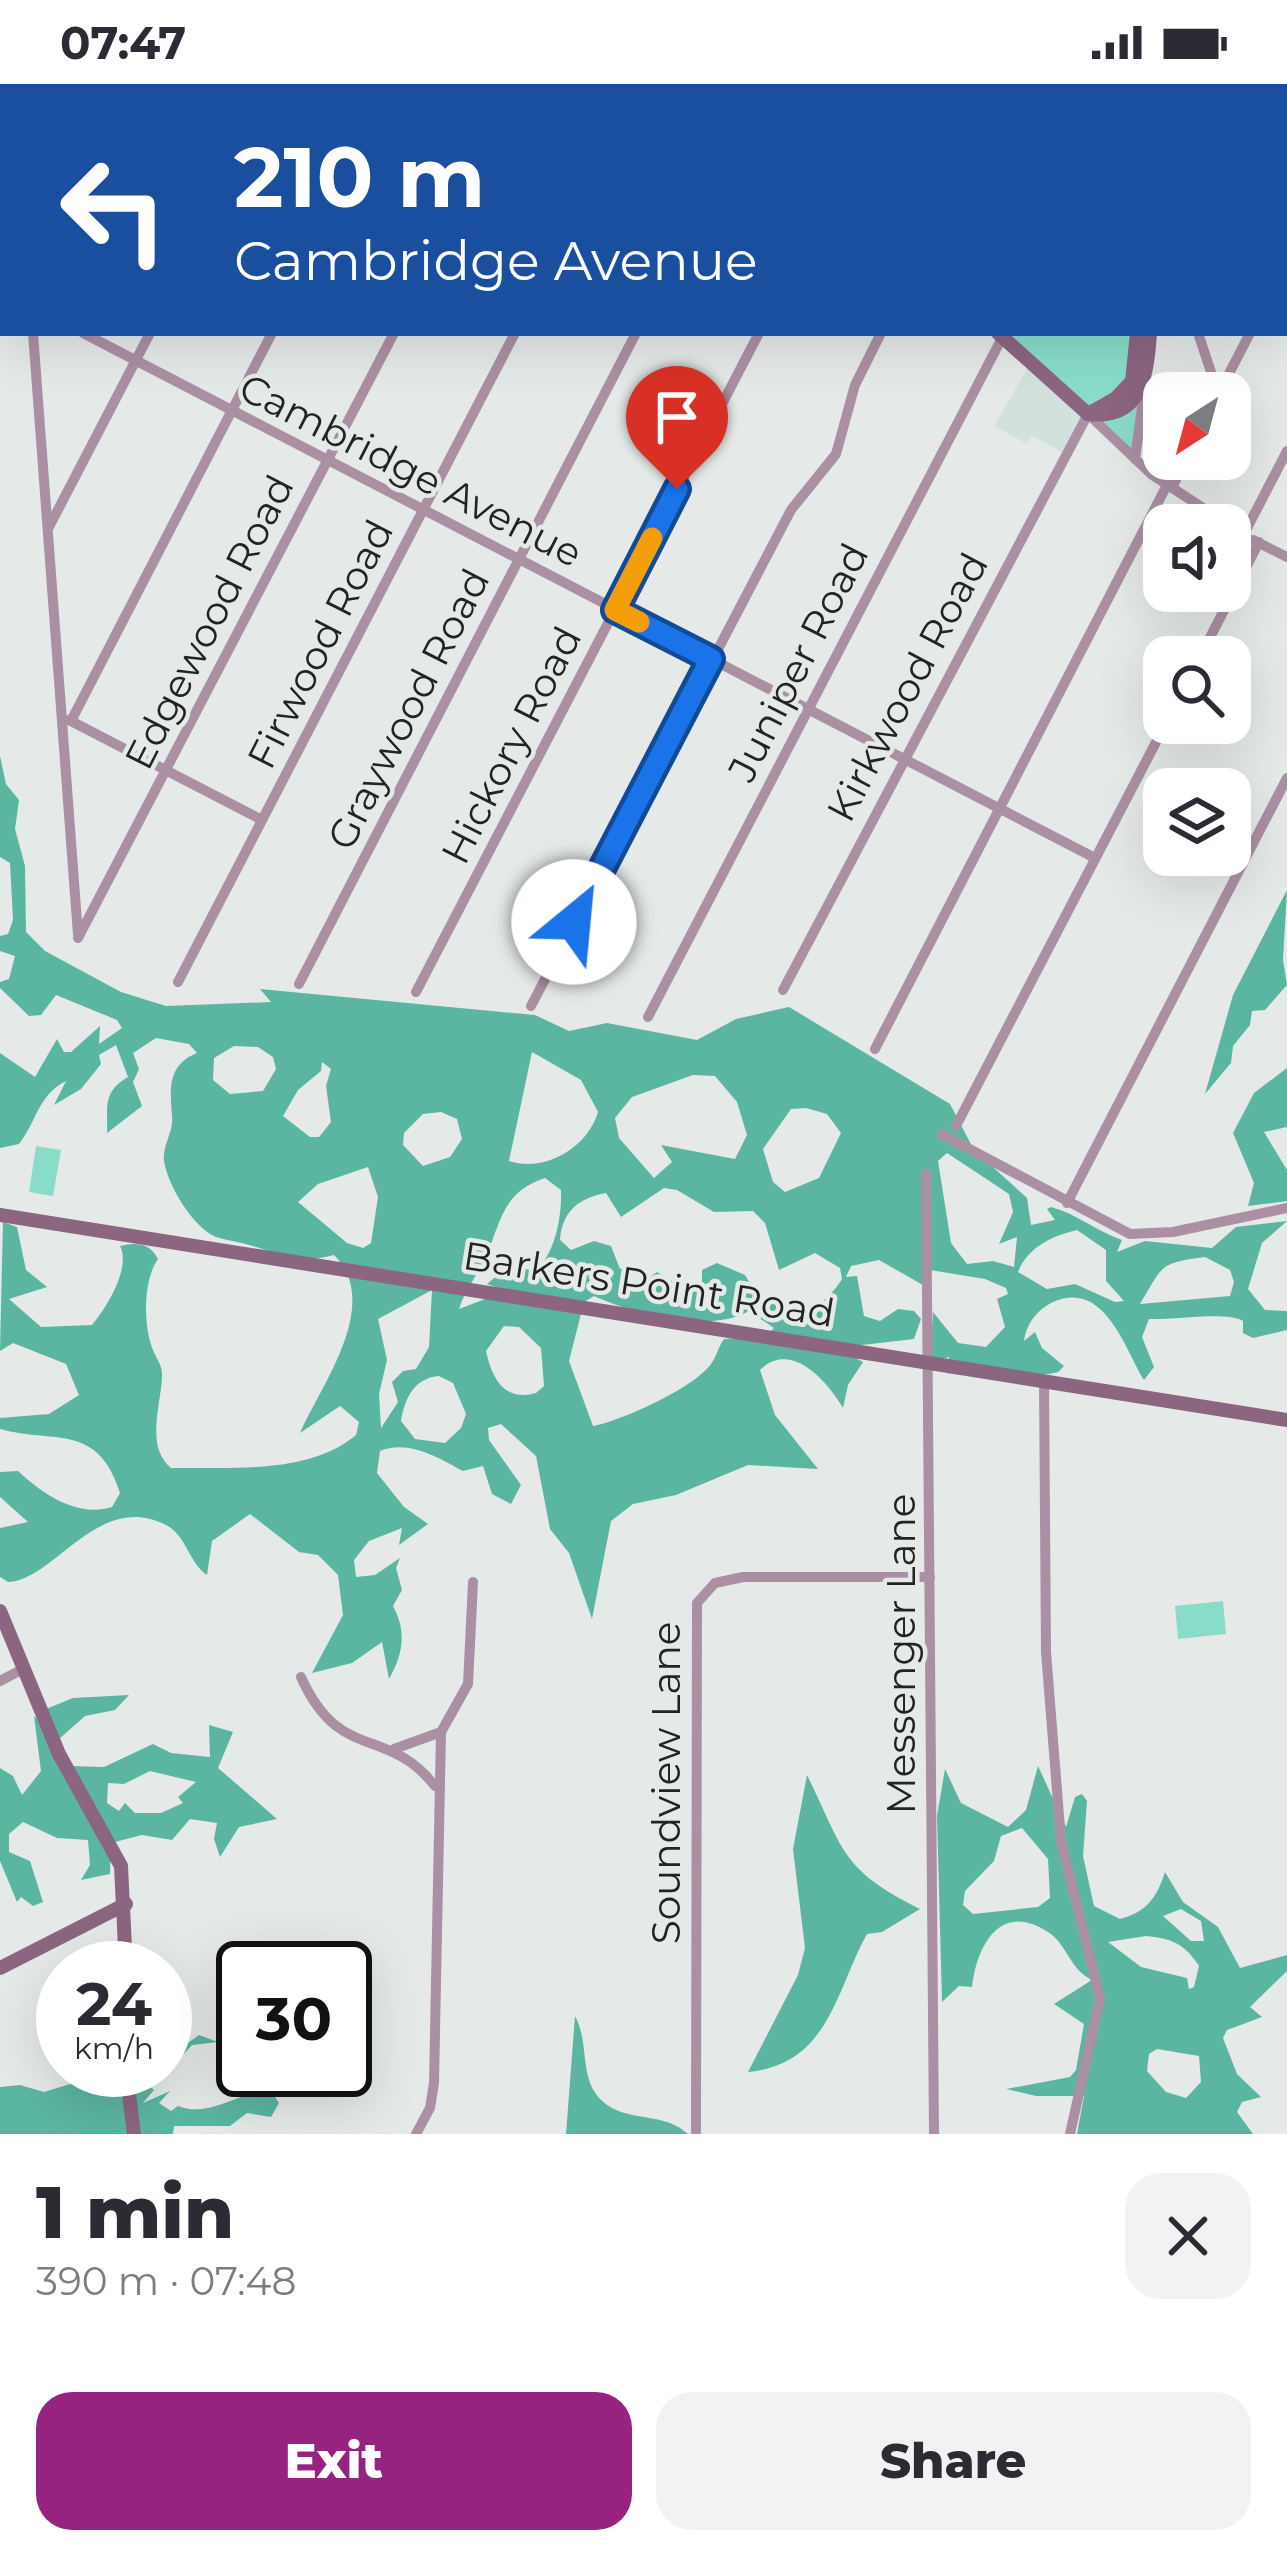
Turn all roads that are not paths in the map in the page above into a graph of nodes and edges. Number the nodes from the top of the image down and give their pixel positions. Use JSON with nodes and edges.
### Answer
{"nodes":[{"id":1,"x":33,"y":336,"type":"edge"},
{"id":2,"x":89,"y":336,"type":"edge"},
{"id":3,"x":148,"y":336,"type":"edge"},
{"id":4,"x":270,"y":336,"type":"edge"},
{"id":5,"x":392,"y":336,"type":"edge"},
{"id":6,"x":513,"y":336,"type":"edge"},
{"id":7,"x":635,"y":336,"type":"edge"},
{"id":8,"x":757,"y":336,"type":"edge"},
{"id":9,"x":880,"y":336,"type":"edge"},
{"id":10,"x":999,"y":336,"type":"edge"},
{"id":11,"x":1002,"y":336,"type":"edge"},
{"id":12,"x":1137,"y":336,"type":"edge"},
{"id":13,"x":1150,"y":336,"type":"edge"},
{"id":14,"x":1199,"y":336,"type":"edge"},
{"id":15,"x":1248,"y":336,"type":"edge"},
{"id":16,"x":136,"y":361,"type":"junction"},
{"id":17,"x":1147,"y":372,"type":"edge"},
{"id":18,"x":1212,"y":372,"type":"edge"},
{"id":19,"x":1230,"y":372,"type":"edge"},
{"id":20,"x":1143,"y":380,"type":"edge"},
{"id":21,"x":1143,"y":401,"type":"edge"},
{"id":22,"x":232,"y":410,"type":"junction"},
{"id":23,"x":1088,"y":414,"type":"junction"},
{"id":24,"x":1287,"y":451,"type":"edge"},
{"id":25,"x":1135,"y":459,"type":"junction"},
{"id":26,"x":327,"y":460,"type":"junction"},
{"id":27,"x":1173,"y":480,"type":"edge"},
{"id":28,"x":1169,"y":487,"type":"junction"},
{"id":29,"x":1196,"y":504,"type":"edge"},
{"id":30,"x":423,"y":510,"type":"junction"},
{"id":31,"x":1251,"y":521,"type":"edge"},
{"id":32,"x":47,"y":531,"type":"junction"},
{"id":33,"x":1251,"y":538,"type":"edge"},
{"id":34,"x":1258,"y":542,"type":"junction"},
{"id":35,"x":1287,"y":557,"type":"edge"},
{"id":36,"x":519,"y":560,"type":"junction"},
{"id":37,"x":615,"y":610,"type":"junction"},
{"id":38,"x":1211,"y":636,"type":"edge"},
{"id":39,"x":711,"y":659,"type":"junction"},
{"id":40,"x":808,"y":709,"type":"junction"},
{"id":41,"x":66,"y":718,"type":"junction"},
{"id":42,"x":1155,"y":744,"type":"edge"},
{"id":43,"x":903,"y":759,"type":"junction"},
{"id":44,"x":166,"y":770,"type":"junction"},
{"id":45,"x":1287,"y":778,"type":"edge"},
{"id":46,"x":999,"y":808,"type":"junction"},
{"id":47,"x":262,"y":820,"type":"junction"},
{"id":48,"x":1095,"y":858,"type":"junction"},
{"id":49,"x":178,"y":982,"type":"dead end"},
{"id":50,"x":299,"y":984,"type":"dead end"},
{"id":51,"x":783,"y":990,"type":"dead end"},
{"id":52,"x":416,"y":992,"type":"dead end"},
{"id":53,"x":531,"y":1006,"type":"dead end"},
{"id":54,"x":648,"y":1017,"type":"dead end"},
{"id":55,"x":875,"y":1049,"type":"dead end"},
{"id":56,"x":956,"y":1126,"type":"dead end"},
{"id":57,"x":941,"y":1134,"type":"dead end"},
{"id":58,"x":926,"y":1174,"type":"dead end"},
{"id":59,"x":1067,"y":1203,"type":"junction"},
{"id":60,"x":1287,"y":1208,"type":"edge"},
{"id":61,"x":0,"y":1215,"type":"edge"},
{"id":62,"x":930,"y":1363,"type":"junction"},
{"id":63,"x":1044,"y":1380,"type":"junction"},
{"id":64,"x":1287,"y":1420,"type":"edge"},
{"id":65,"x":930,"y":1577,"type":"junction"},
{"id":66,"x":473,"y":1582,"type":"dead end"},
{"id":67,"x":0,"y":1611,"type":"edge"},
{"id":68,"x":23,"y":1670,"type":"junction"},
{"id":69,"x":301,"y":1677,"type":"dead end"},
{"id":70,"x":0,"y":1681,"type":"edge"},
{"id":71,"x":440,"y":1732,"type":"junction"},
{"id":72,"x":394,"y":1749,"type":"junction"},
{"id":73,"x":435,"y":1786,"type":"junction"},
{"id":74,"x":126,"y":1904,"type":"junction"},
{"id":75,"x":126,"y":1941,"type":"edge"},
{"id":76,"x":0,"y":1968,"type":"edge"},
{"id":77,"x":129,"y":2097,"type":"edge"},
{"id":78,"x":134,"y":2134,"type":"edge"},
{"id":79,"x":416,"y":2134,"type":"edge"},
{"id":80,"x":696,"y":2134,"type":"edge"},
{"id":81,"x":934,"y":2134,"type":"edge"},
{"id":82,"x":1070,"y":2134,"type":"edge"}],
"edges":[{"from":1,"to":32,"type":"street"},
{"from":2,"to":16,"type":"street","name":"Cambridge Avenue"},
{"from":3,"to":16,"type":"street"},
{"from":4,"to":22,"type":"street"},
{"from":5,"to":26,"type":"street","name":"Edgewood Road"},
{"from":6,"to":30,"type":"street","name":"Firwood Road"},
{"from":7,"to":36,"type":"street","name":"Graywood Road"},
{"from":8,"to":37,"type":"street","name":"Hickory Road"},
{"from":9,"to":39,"type":"street"},
{"from":10,"to":40,"type":"street","name":"Juniper Road"},
{"from":11,"to":23,"type":"street"},
{"from":12,"to":23,"type":"street"},
{"from":13,"to":17,"type":"street"},
{"from":14,"to":18,"type":"street"},
{"from":15,"to":19,"type":"street"},
{"from":16,"to":22,"type":"street","name":"Cambridge Avenue"},
{"from":16,"to":32,"type":"street"},
{"from":20,"to":23,"type":"street"},
{"from":21,"to":25,"type":"street"},
{"from":22,"to":26,"type":"street","name":"Cambridge Avenue"},
{"from":22,"to":41,"type":"street"},
{"from":23,"to":25,"type":"street"},
{"from":23,"to":43,"type":"street","name":"Kirkwood Road"},
{"from":24,"to":31,"type":"street"},
{"from":25,"to":28,"type":"street"},
{"from":26,"to":30,"type":"street","name":"Cambridge Avenue"},
{"from":26,"to":44,"type":"street","name":"Edgewood Road"},
{"from":27,"to":28,"type":"street"},
{"from":28,"to":29,"type":"street"},
{"from":28,"to":46,"type":"street"},
{"from":30,"to":36,"type":"street","name":"Cambridge Avenue"},
{"from":30,"to":47,"type":"street","name":"Firwood Road"},
{"from":32,"to":41,"type":"street"},
{"from":33,"to":34,"type":"street"},
{"from":34,"to":35,"type":"street"},
{"from":34,"to":38,"type":"street"},
{"from":36,"to":37,"type":"street","name":"Cambridge Avenue"},
{"from":36,"to":50,"type":"street","name":"Graywood Road"},
{"from":37,"to":39,"type":"street","name":"Cambridge Avenue"},
{"from":37,"to":52,"type":"street","name":"Hickory Road"},
{"from":39,"to":40,"type":"street","name":"Cambridge Avenue"},
{"from":39,"to":53,"type":"street"},
{"from":40,"to":43,"type":"street","name":"Cambridge Avenue"},
{"from":40,"to":54,"type":"street","name":"Juniper Road"},
{"from":41,"to":44,"type":"street"},
{"from":41,"to":44,"type":"street","name":"Edgewood Road"},
{"from":42,"to":48,"type":"street"},
{"from":43,"to":46,"type":"street","name":"Cambridge Avenue"},
{"from":43,"to":51,"type":"street","name":"Kirkwood Road"},
{"from":44,"to":47,"type":"street"},
{"from":45,"to":59,"type":"street"},
{"from":46,"to":48,"type":"street","name":"Cambridge Avenue"},
{"from":46,"to":55,"type":"street"},
{"from":47,"to":49,"type":"street","name":"Firwood Road"},
{"from":48,"to":56,"type":"street"},
{"from":57,"to":59,"type":"street"},
{"from":58,"to":62,"type":"street","name":"Messenger Lane"},
{"from":59,"to":60,"type":"street"},
{"from":61,"to":62,"type":"street","name":"Barkers Point Road"},
{"from":62,"to":63,"type":"street","name":"Barkers Point Road"},
{"from":62,"to":65,"type":"street","name":"Messenger Lane"},
{"from":63,"to":64,"type":"street","name":"Barkers Point Road"},
{"from":63,"to":82,"type":"street"},
{"from":65,"to":80,"type":"street","name":"Soundview Lane"},
{"from":65,"to":81,"type":"street","name":"Messenger Lane"},
{"from":66,"to":71,"type":"street"},
{"from":67,"to":68,"type":"street"},
{"from":68,"to":70,"type":"street"},
{"from":68,"to":74,"type":"street"},
{"from":69,"to":72,"type":"street"},
{"from":71,"to":72,"type":"street"},
{"from":71,"to":73,"type":"street"},
{"from":72,"to":73,"type":"street"},
{"from":73,"to":79,"type":"street"},
{"from":74,"to":75,"type":"street"},
{"from":74,"to":76,"type":"street"},
{"from":77,"to":78,"type":"street"}]}
